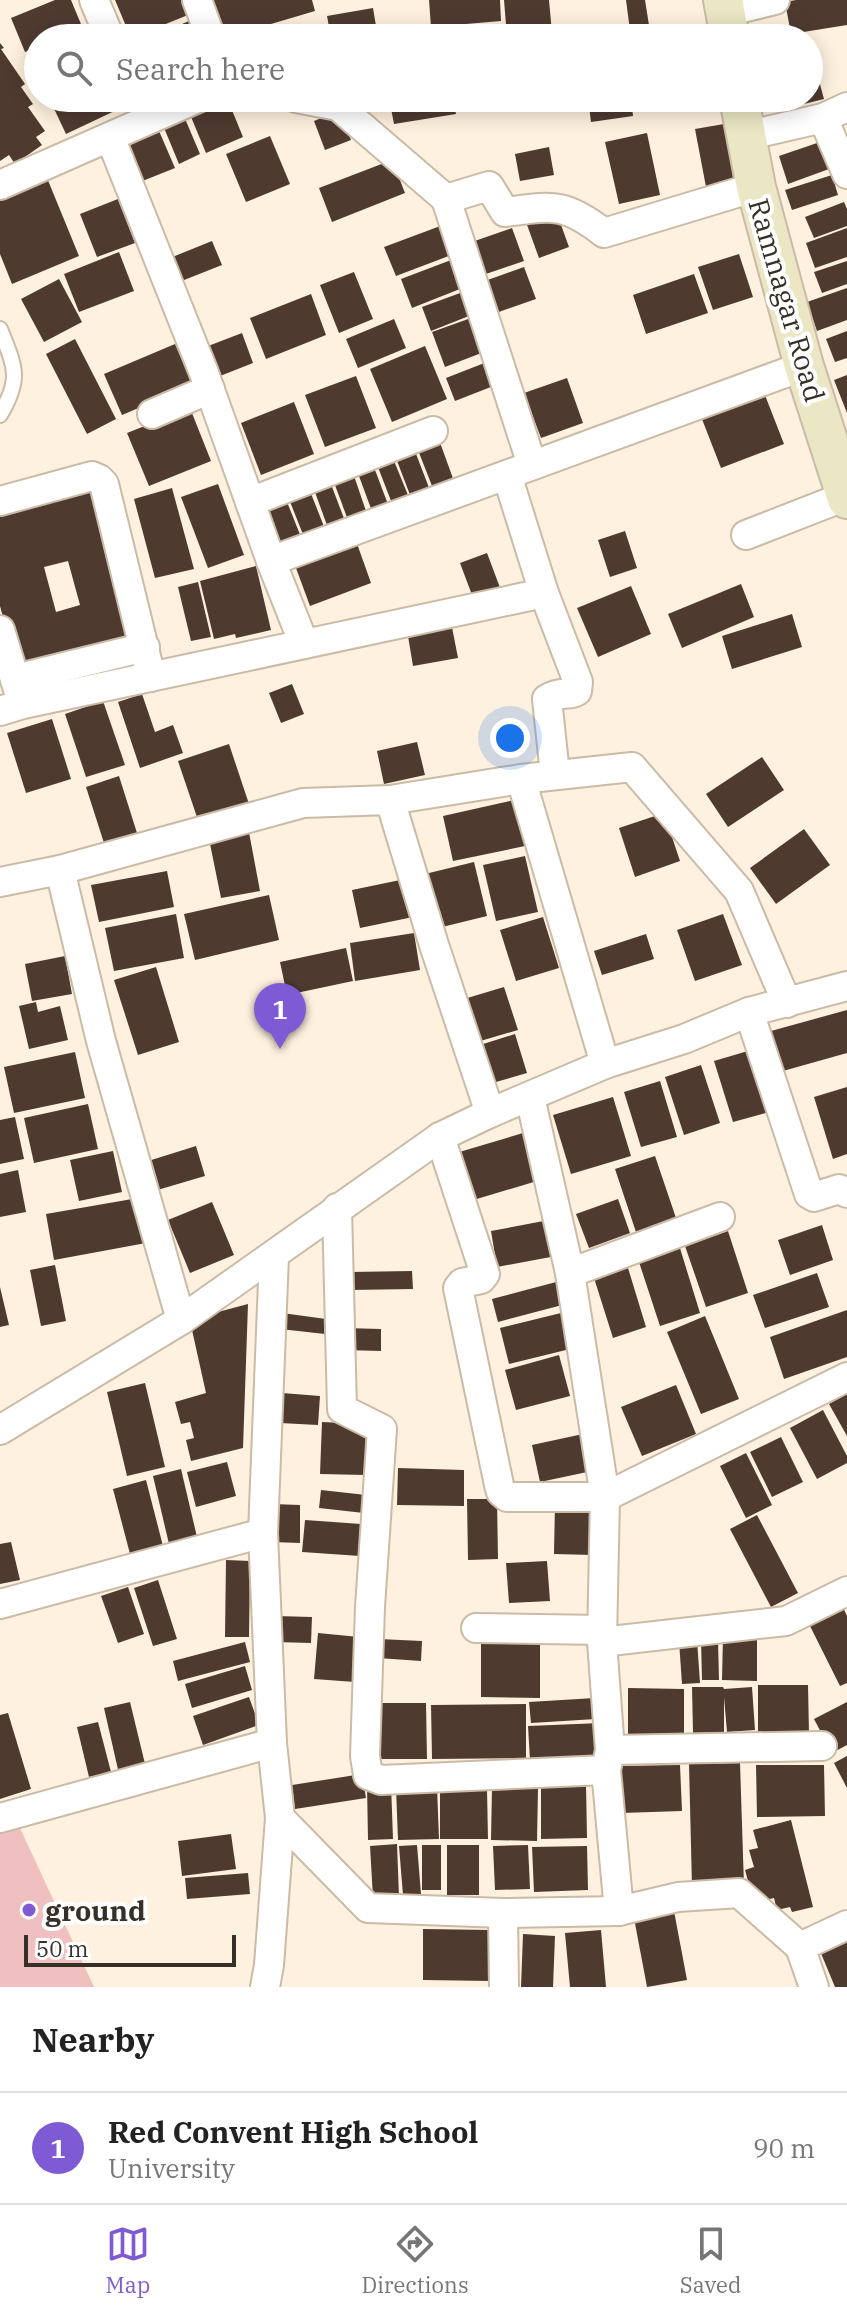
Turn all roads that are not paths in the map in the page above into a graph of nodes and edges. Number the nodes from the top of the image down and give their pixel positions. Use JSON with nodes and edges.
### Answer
{"nodes":[{"id":1,"x":94,"y":0,"type":"edge"},
{"id":2,"x":197,"y":0,"type":"edge"},
{"id":3,"x":775,"y":0,"type":"edge"},
{"id":4,"x":726,"y":17,"type":"edge"},
{"id":5,"x":104,"y":24,"type":"edge"},
{"id":6,"x":206,"y":24,"type":"edge"},
{"id":7,"x":137,"y":112,"type":"edge"},
{"id":8,"x":345,"y":112,"type":"edge"},
{"id":9,"x":741,"y":112,"type":"edge"},
{"id":10,"x":835,"y":112,"type":"edge"},
{"id":11,"x":745,"y":136,"type":"junction"},
{"id":12,"x":110,"y":137,"type":"junction"},
{"id":13,"x":847,"y":174,"type":"edge"},
{"id":14,"x":0,"y":185,"type":"edge"},
{"id":15,"x":756,"y":187,"type":"junction"},
{"id":16,"x":446,"y":199,"type":"junction"},
{"id":17,"x":0,"y":329,"type":"edge"},
{"id":18,"x":804,"y":366,"type":"junction"},
{"id":19,"x":210,"y":389,"type":"junction"},
{"id":20,"x":152,"y":414,"type":"dead end"},
{"id":21,"x":0,"y":415,"type":"edge"},
{"id":22,"x":433,"y":431,"type":"dead end"},
{"id":23,"x":520,"y":470,"type":"junction"},
{"id":24,"x":844,"y":479,"type":"edge"},
{"id":25,"x":0,"y":501,"type":"edge"},
{"id":26,"x":250,"y":502,"type":"junction"},
{"id":27,"x":746,"y":535,"type":"dead end"},
{"id":28,"x":271,"y":561,"type":"junction"},
{"id":29,"x":544,"y":593,"type":"junction"},
{"id":30,"x":0,"y":630,"type":"edge"},
{"id":31,"x":304,"y":644,"type":"junction"},
{"id":32,"x":145,"y":647,"type":"junction"},
{"id":33,"x":151,"y":677,"type":"junction"},
{"id":34,"x":12,"y":698,"type":"edge"},
{"id":35,"x":555,"y":774,"type":"junction"},
{"id":36,"x":521,"y":779,"type":"junction"},
{"id":37,"x":390,"y":800,"type":"junction"},
{"id":38,"x":60,"y":870,"type":"junction"},
{"id":39,"x":0,"y":882,"type":"edge"},
{"id":40,"x":847,"y":986,"type":"edge"},
{"id":41,"x":787,"y":1003,"type":"junction"},
{"id":42,"x":749,"y":1012,"type":"junction"},
{"id":43,"x":605,"y":1064,"type":"junction"},
{"id":44,"x":530,"y":1097,"type":"junction"},
{"id":45,"x":490,"y":1113,"type":"junction"},
{"id":46,"x":440,"y":1137,"type":"junction"},
{"id":47,"x":847,"y":1193,"type":"edge"},
{"id":48,"x":337,"y":1208,"type":"junction"},
{"id":49,"x":720,"y":1217,"type":"dead end"},
{"id":50,"x":274,"y":1256,"type":"junction"},
{"id":51,"x":570,"y":1273,"type":"junction"},
{"id":52,"x":181,"y":1320,"type":"junction"},
{"id":53,"x":847,"y":1377,"type":"edge"},
{"id":54,"x":0,"y":1430,"type":"edge"},
{"id":55,"x":605,"y":1497,"type":"junction"},
{"id":56,"x":263,"y":1533,"type":"junction"},
{"id":57,"x":847,"y":1591,"type":"edge"},
{"id":58,"x":0,"y":1604,"type":"edge"},
{"id":59,"x":476,"y":1628,"type":"dead end"},
{"id":60,"x":602,"y":1636,"type":"junction"},
{"id":61,"x":272,"y":1743,"type":"junction"},
{"id":62,"x":822,"y":1746,"type":"dead end"},
{"id":63,"x":608,"y":1760,"type":"junction"},
{"id":64,"x":0,"y":1818,"type":"edge"},
{"id":65,"x":280,"y":1818,"type":"junction"},
{"id":66,"x":619,"y":1911,"type":"junction"},
{"id":67,"x":503,"y":1913,"type":"junction"},
{"id":68,"x":847,"y":1925,"type":"edge"},
{"id":69,"x":800,"y":1947,"type":"junction"},
{"id":70,"x":265,"y":1987,"type":"edge"},
{"id":71,"x":504,"y":1987,"type":"edge"},
{"id":72,"x":814,"y":1987,"type":"edge"}],
"edges":[{"from":1,"to":5,"type":"street"},
{"from":2,"to":6,"type":"street"},
{"from":3,"to":4,"type":"street"},
{"from":7,"to":12,"type":"street"},
{"from":8,"to":16,"type":"street"},
{"from":9,"to":11,"type":"main road","name":"Ramnagar Road"},
{"from":10,"to":11,"type":"street"},
{"from":10,"to":13,"type":"street"},
{"from":11,"to":15,"type":"main road","name":"Ramnagar Road"},
{"from":12,"to":14,"type":"street"},
{"from":12,"to":19,"type":"street"},
{"from":15,"to":16,"type":"street"},
{"from":15,"to":18,"type":"main road","name":"Ramnagar Road"},
{"from":16,"to":23,"type":"street"},
{"from":17,"to":21,"type":"lane"},
{"from":18,"to":23,"type":"street"},
{"from":18,"to":24,"type":"main road","name":"Ramnagar Road"},
{"from":19,"to":20,"type":"street"},
{"from":19,"to":26,"type":"street"},
{"from":22,"to":26,"type":"street"},
{"from":23,"to":28,"type":"street"},
{"from":23,"to":29,"type":"street"},
{"from":24,"to":27,"type":"street"},
{"from":25,"to":32,"type":"street"},
{"from":26,"to":28,"type":"street"},
{"from":28,"to":31,"type":"street"},
{"from":29,"to":31,"type":"street"},
{"from":29,"to":35,"type":"street"},
{"from":30,"to":34,"type":"street"},
{"from":31,"to":33,"type":"street"},
{"from":32,"to":33,"type":"street"},
{"from":32,"to":34,"type":"street"},
{"from":33,"to":34,"type":"street"},
{"from":35,"to":36,"type":"street"},
{"from":35,"to":41,"type":"street"},
{"from":36,"to":37,"type":"street"},
{"from":36,"to":43,"type":"street"},
{"from":37,"to":38,"type":"street"},
{"from":37,"to":45,"type":"street"},
{"from":38,"to":39,"type":"street"},
{"from":38,"to":52,"type":"street"},
{"from":40,"to":41,"type":"street"},
{"from":41,"to":42,"type":"street"},
{"from":42,"to":43,"type":"street"},
{"from":42,"to":47,"type":"street"},
{"from":43,"to":44,"type":"street"},
{"from":44,"to":45,"type":"street"},
{"from":44,"to":51,"type":"street"},
{"from":45,"to":46,"type":"street"},
{"from":46,"to":48,"type":"street"},
{"from":46,"to":55,"type":"street"},
{"from":48,"to":50,"type":"street"},
{"from":48,"to":63,"type":"street"},
{"from":49,"to":51,"type":"street"},
{"from":50,"to":52,"type":"street"},
{"from":50,"to":56,"type":"street"},
{"from":51,"to":55,"type":"street"},
{"from":52,"to":54,"type":"street"},
{"from":53,"to":55,"type":"street"},
{"from":55,"to":60,"type":"street"},
{"from":56,"to":58,"type":"street"},
{"from":56,"to":61,"type":"street"},
{"from":57,"to":60,"type":"street"},
{"from":59,"to":60,"type":"street"},
{"from":60,"to":63,"type":"street"},
{"from":61,"to":64,"type":"street"},
{"from":61,"to":65,"type":"street"},
{"from":62,"to":63,"type":"street"},
{"from":63,"to":66,"type":"street"},
{"from":65,"to":67,"type":"street"},
{"from":65,"to":70,"type":"street"},
{"from":66,"to":67,"type":"street"},
{"from":66,"to":69,"type":"street"},
{"from":67,"to":71,"type":"street"},
{"from":68,"to":69,"type":"street"},
{"from":69,"to":72,"type":"street"}]}
